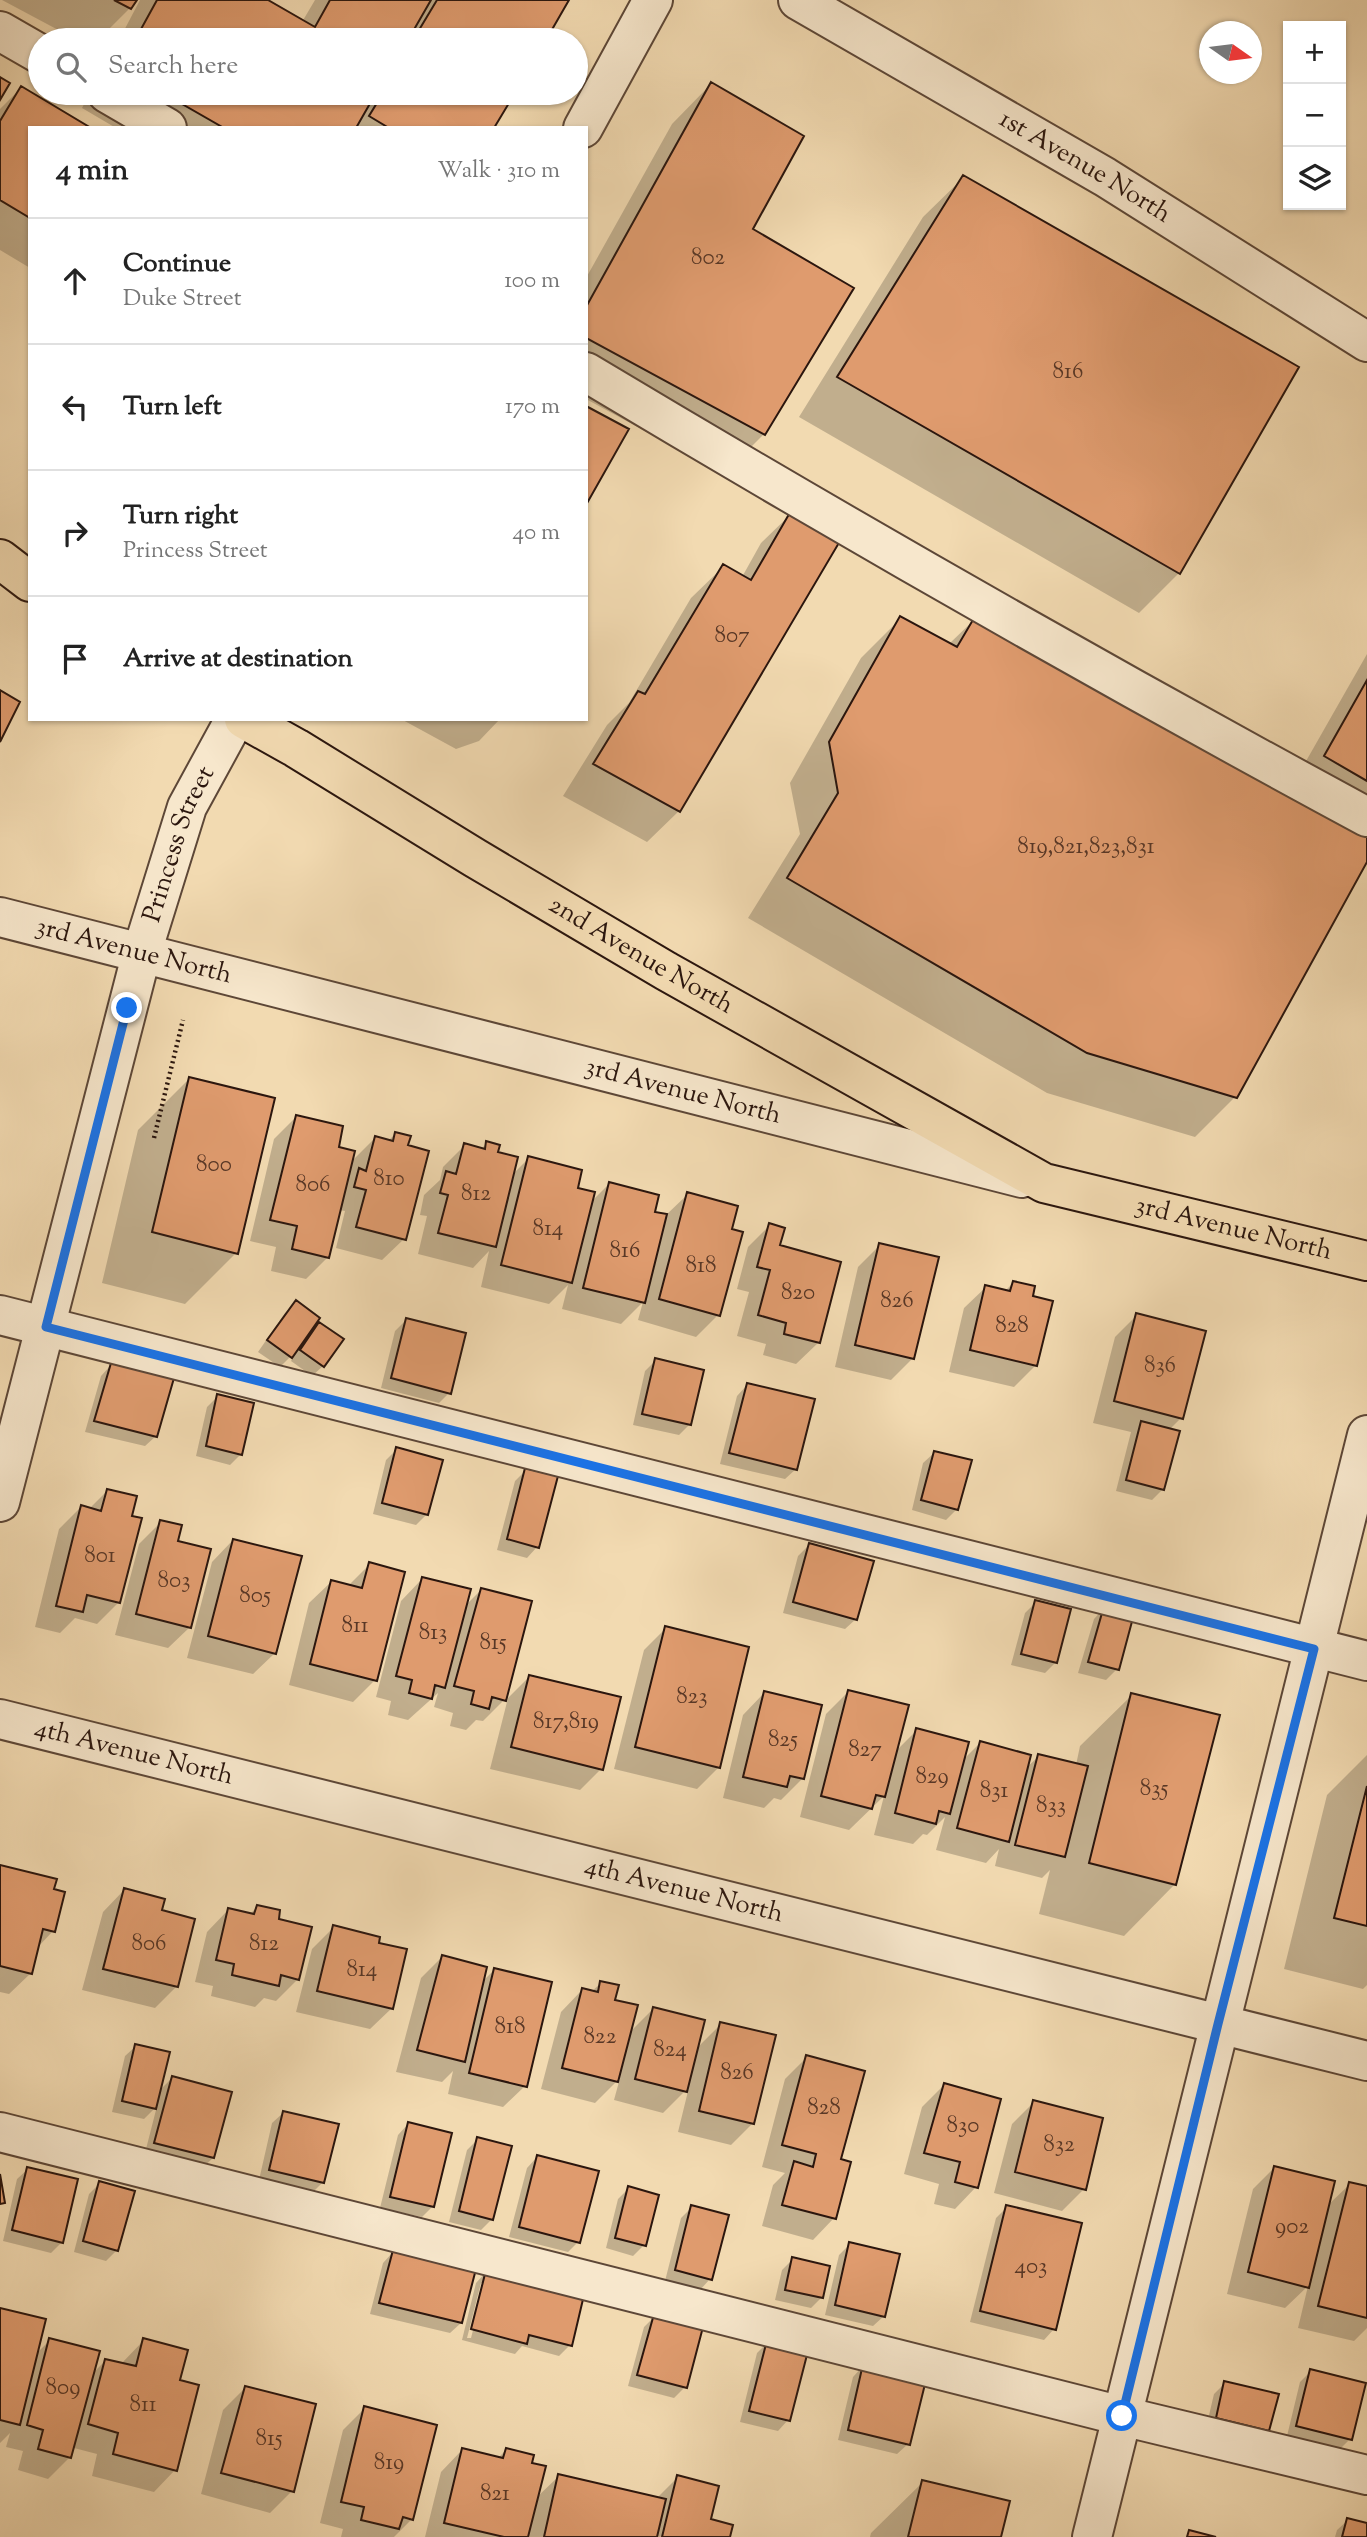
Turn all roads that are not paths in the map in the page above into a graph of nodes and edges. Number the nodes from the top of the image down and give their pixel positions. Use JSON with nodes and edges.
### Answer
{"nodes":[{"id":1,"x":653,"y":0,"type":"edge"},
{"id":2,"x":798,"y":0,"type":"edge"},
{"id":3,"x":0,"y":31,"type":"edge"},
{"id":4,"x":28,"y":47,"type":"edge"},
{"id":5,"x":128,"y":105,"type":"edge"},
{"id":6,"x":164,"y":126,"type":"edge"},
{"id":7,"x":584,"y":126,"type":"edge"},
{"id":8,"x":1367,"y":342,"type":"edge"},
{"id":9,"x":588,"y":373,"type":"edge"},
{"id":10,"x":0,"y":559,"type":"edge"},
{"id":11,"x":28,"y":580,"type":"edge"},
{"id":12,"x":0,"y":583,"type":"edge"},
{"id":13,"x":28,"y":598,"type":"edge"},
{"id":14,"x":234,"y":721,"type":"edge"},
{"id":15,"x":248,"y":721,"type":"edge"},
{"id":16,"x":1367,"y":817,"type":"edge"},
{"id":17,"x":0,"y":917,"type":"edge"},
{"id":18,"x":142,"y":952,"type":"junction"},
{"id":19,"x":1044,"y":1183,"type":"junction"},
{"id":20,"x":1367,"y":1261,"type":"edge"},
{"id":21,"x":0,"y":1315,"type":"edge"},
{"id":22,"x":46,"y":1327,"type":"junction"},
{"id":23,"x":1367,"y":1436,"type":"edge"},
{"id":24,"x":0,"y":1502,"type":"edge"},
{"id":25,"x":1314,"y":1649,"type":"junction"},
{"id":26,"x":1367,"y":1661,"type":"edge"},
{"id":27,"x":0,"y":1719,"type":"edge"},
{"id":28,"x":1218,"y":2024,"type":"junction"},
{"id":29,"x":1367,"y":2061,"type":"edge"},
{"id":30,"x":0,"y":2132,"type":"edge"},
{"id":31,"x":1122,"y":2416,"type":"junction"},
{"id":32,"x":1367,"y":2475,"type":"edge"},
{"id":33,"x":1092,"y":2537,"type":"edge"}],
"edges":[{"from":1,"to":7,"type":"street"},
{"from":2,"to":8,"type":"street","name":"1st Avenue North"},
{"from":3,"to":4,"type":"street"},
{"from":5,"to":6,"type":"street"},
{"from":9,"to":16,"type":"street"},
{"from":10,"to":11,"type":"main road"},
{"from":12,"to":13,"type":"main road"},
{"from":14,"to":18,"type":"street","name":"Princess Street"},
{"from":15,"to":19,"type":"main road","name":"2nd Avenue North"},
{"from":17,"to":18,"type":"street","name":"3rd Avenue North"},
{"from":18,"to":19,"type":"street","name":"3rd Avenue North"},
{"from":18,"to":22,"type":"street","name":"Princess Street"},
{"from":19,"to":20,"type":"main road","name":"3rd Avenue North"},
{"from":21,"to":22,"type":"street"},
{"from":22,"to":24,"type":"street","name":"Princess Street"},
{"from":22,"to":25,"type":"street"},
{"from":23,"to":25,"type":"street"},
{"from":25,"to":26,"type":"street"},
{"from":25,"to":28,"type":"street"},
{"from":27,"to":28,"type":"street","name":"4th Avenue North"},
{"from":28,"to":29,"type":"street","name":"4th Avenue North"},
{"from":28,"to":31,"type":"street"},
{"from":30,"to":31,"type":"street"},
{"from":31,"to":32,"type":"street"},
{"from":31,"to":33,"type":"street"}]}
